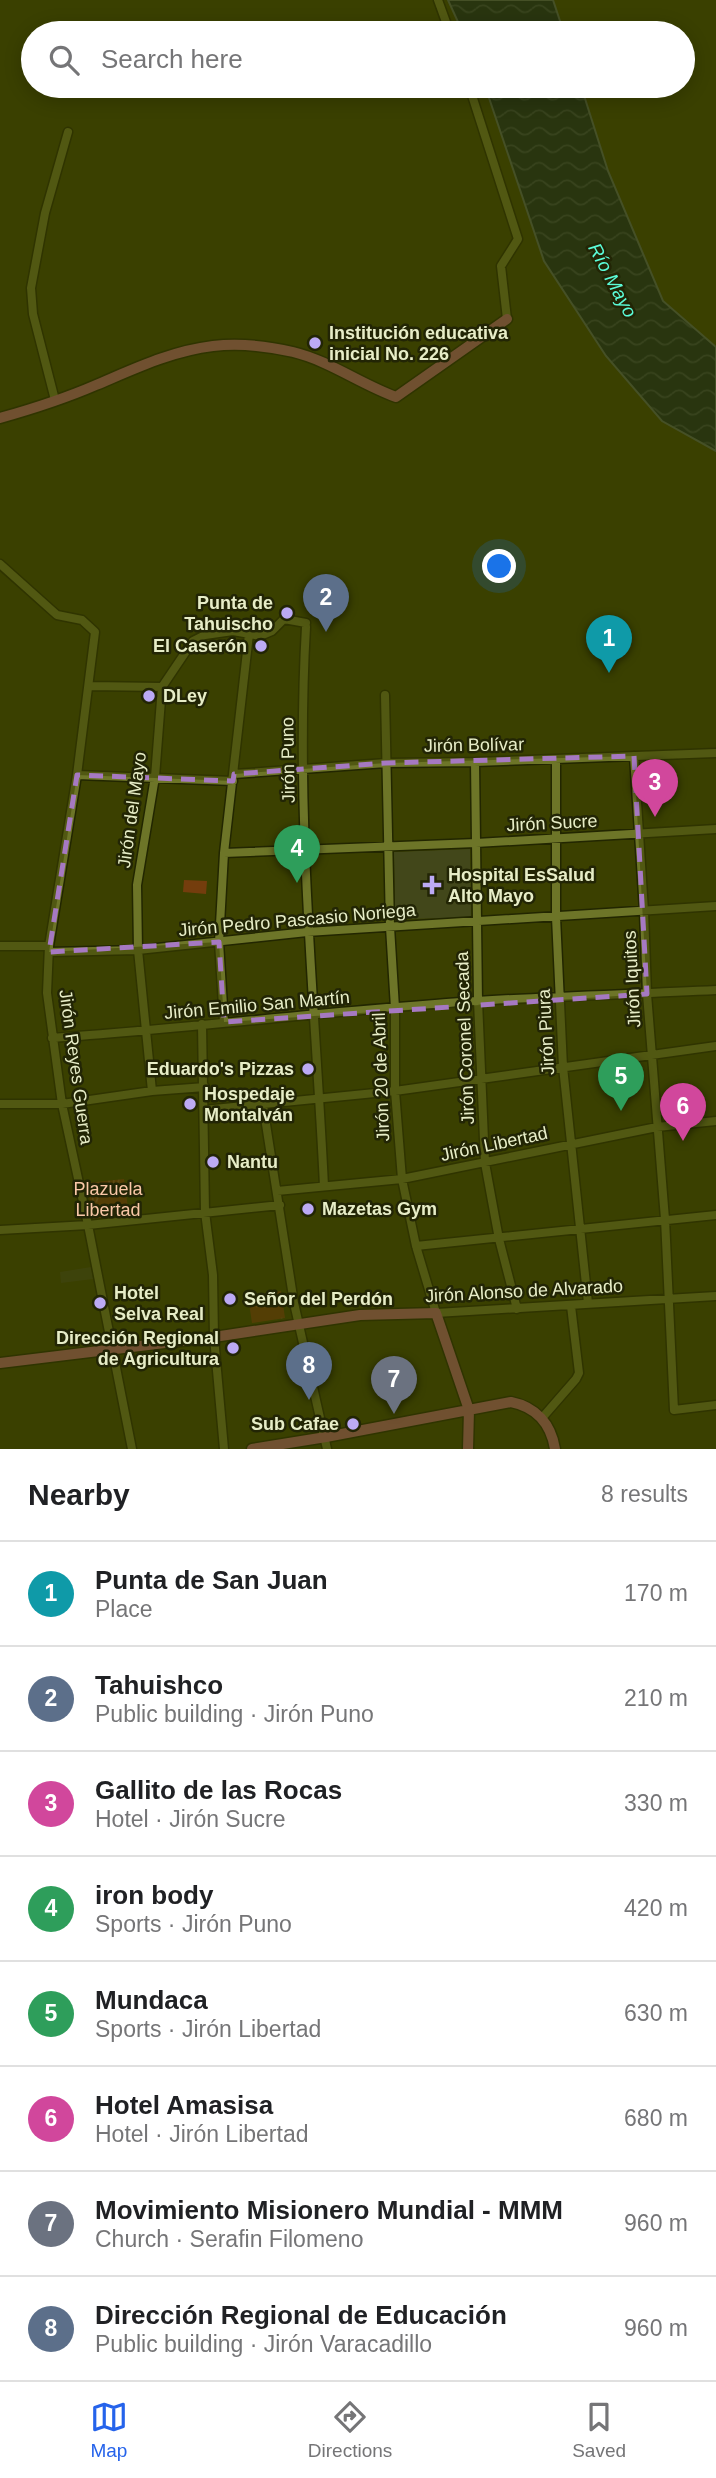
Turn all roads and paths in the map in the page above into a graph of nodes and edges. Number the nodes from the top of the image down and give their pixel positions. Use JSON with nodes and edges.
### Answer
{"nodes":[{"id":1,"x":438,"y":0,"type":"edge"},
{"id":2,"x":446,"y":21,"type":"edge"},
{"id":3,"x":473,"y":98,"type":"edge"},
{"id":4,"x":68,"y":132,"type":"dead end"},
{"id":5,"x":507,"y":319,"type":"joint"},
{"id":6,"x":55,"y":400,"type":"junction"},
{"id":7,"x":0,"y":418,"type":"edge"},
{"id":8,"x":0,"y":564,"type":"edge"},
{"id":9,"x":284,"y":619,"type":"joint"},
{"id":10,"x":249,"y":634,"type":"junction"},
{"id":11,"x":89,"y":686,"type":"junction"},
{"id":12,"x":162,"y":687,"type":"junction"},
{"id":13,"x":384,"y":695,"type":"dead end"},
{"id":14,"x":716,"y":753,"type":"edge"},
{"id":15,"x":634,"y":756,"type":"junction"},
{"id":16,"x":556,"y":759,"type":"junction"},
{"id":17,"x":475,"y":762,"type":"junction"},
{"id":18,"x":386,"y":763,"type":"junction"},
{"id":19,"x":303,"y":769,"type":"junction"},
{"id":20,"x":77,"y":775,"type":"junction"},
{"id":21,"x":155,"y":777,"type":"junction"},
{"id":22,"x":233,"y":777,"type":"junction"},
{"id":23,"x":716,"y":829,"type":"edge"},
{"id":24,"x":640,"y":834,"type":"junction"},
{"id":25,"x":555,"y":839,"type":"junction"},
{"id":26,"x":476,"y":843,"type":"junction"},
{"id":27,"x":390,"y":846,"type":"junction"},
{"id":28,"x":305,"y":851,"type":"junction"},
{"id":29,"x":224,"y":853,"type":"junction"},
{"id":30,"x":716,"y":906,"type":"edge"},
{"id":31,"x":645,"y":911,"type":"junction"},
{"id":32,"x":556,"y":917,"type":"junction"},
{"id":33,"x":477,"y":920,"type":"junction"},
{"id":34,"x":390,"y":927,"type":"junction"},
{"id":35,"x":307,"y":932,"type":"junction"},
{"id":36,"x":219,"y":942,"type":"junction"},
{"id":37,"x":0,"y":946,"type":"edge"},
{"id":38,"x":49,"y":949,"type":"junction"},
{"id":39,"x":138,"y":950,"type":"junction"},
{"id":40,"x":716,"y":990,"type":"edge"},
{"id":41,"x":647,"y":994,"type":"junction"},
{"id":42,"x":559,"y":998,"type":"junction"},
{"id":43,"x":478,"y":1001,"type":"junction"},
{"id":44,"x":395,"y":1008,"type":"junction"},
{"id":45,"x":312,"y":1015,"type":"junction"},
{"id":46,"x":224,"y":1022,"type":"junction"},
{"id":47,"x":202,"y":1024,"type":"junction"},
{"id":48,"x":146,"y":1032,"type":"junction"},
{"id":49,"x":52,"y":1038,"type":"junction"},
{"id":50,"x":716,"y":1046,"type":"edge"},
{"id":51,"x":652,"y":1054,"type":"junction"},
{"id":52,"x":562,"y":1067,"type":"junction"},
{"id":53,"x":151,"y":1079,"type":"junction"},
{"id":54,"x":482,"y":1079,"type":"junction"},
{"id":55,"x":205,"y":1087,"type":"junction"},
{"id":56,"x":152,"y":1091,"type":"junction"},
{"id":57,"x":395,"y":1091,"type":"junction"},
{"id":58,"x":142,"y":1092,"type":"junction"},
{"id":59,"x":320,"y":1100,"type":"junction"},
{"id":60,"x":0,"y":1104,"type":"edge"},
{"id":61,"x":62,"y":1104,"type":"junction"},
{"id":62,"x":263,"y":1105,"type":"junction"},
{"id":63,"x":204,"y":1110,"type":"junction"},
{"id":64,"x":716,"y":1121,"type":"edge"},
{"id":65,"x":657,"y":1127,"type":"junction"},
{"id":66,"x":569,"y":1144,"type":"junction"},
{"id":67,"x":485,"y":1163,"type":"junction"},
{"id":68,"x":402,"y":1179,"type":"junction"},
{"id":69,"x":324,"y":1186,"type":"junction"},
{"id":70,"x":277,"y":1191,"type":"junction"},
{"id":71,"x":280,"y":1205,"type":"junction"},
{"id":72,"x":205,"y":1212,"type":"junction"},
{"id":73,"x":716,"y":1215,"type":"edge"},
{"id":74,"x":665,"y":1219,"type":"junction"},
{"id":75,"x":88,"y":1225,"type":"junction"},
{"id":76,"x":580,"y":1228,"type":"junction"},
{"id":77,"x":0,"y":1230,"type":"edge"},
{"id":78,"x":499,"y":1239,"type":"junction"},
{"id":79,"x":416,"y":1246,"type":"junction"},
{"id":80,"x":716,"y":1296,"type":"edge"},
{"id":81,"x":668,"y":1299,"type":"junction"},
{"id":82,"x":588,"y":1303,"type":"junction"},
{"id":83,"x":571,"y":1306,"type":"junction"},
{"id":84,"x":517,"y":1309,"type":"junction"},
{"id":85,"x":436,"y":1313,"type":"junction"},
{"id":86,"x":300,"y":1324,"type":"junction"},
{"id":87,"x":214,"y":1337,"type":"junction"},
{"id":88,"x":112,"y":1349,"type":"junction"},
{"id":89,"x":0,"y":1363,"type":"edge"},
{"id":90,"x":716,"y":1405,"type":"edge"},
{"id":91,"x":470,"y":1410,"type":"junction"},
{"id":92,"x":542,"y":1418,"type":"junction"},
{"id":93,"x":326,"y":1437,"type":"junction"},
{"id":94,"x":132,"y":1449,"type":"edge"},
{"id":95,"x":223,"y":1449,"type":"edge"},
{"id":96,"x":252,"y":1449,"type":"edge"},
{"id":97,"x":327,"y":1449,"type":"edge"},
{"id":98,"x":468,"y":1449,"type":"edge"},
{"id":99,"x":555,"y":1449,"type":"edge"}],
"edges":[{"from":1,"to":2,"type":"street"},
{"from":3,"to":5,"type":"street"},
{"from":4,"to":6,"type":"street"},
{"from":5,"to":6,"type":"main road"},
{"from":6,"to":7,"type":"main road"},
{"from":8,"to":11,"type":"street","name":"Jirón Reyes Guerra"},
{"from":9,"to":10,"type":"street","name":"Jirón del Mayo"},
{"from":9,"to":19,"type":"street","name":"Jirón Puno"},
{"from":10,"to":12,"type":"street","name":"Jirón del Mayo"},
{"from":10,"to":22,"type":"street"},
{"from":11,"to":12,"type":"street"},
{"from":11,"to":20,"type":"street","name":"Jirón Reyes Guerra"},
{"from":12,"to":21,"type":"street","name":"Jirón del Mayo"},
{"from":13,"to":18,"type":"street","name":"Jirón 20 de Abril"},
{"from":14,"to":15,"type":"street","name":"Jirón Bolívar"},
{"from":15,"to":16,"type":"street","name":"Jirón Bolívar"},
{"from":15,"to":24,"type":"street","name":"Jirón Iquitos"},
{"from":16,"to":17,"type":"street","name":"Jirón Bolívar"},
{"from":16,"to":25,"type":"street","name":"Jirón Piura"},
{"from":17,"to":18,"type":"street","name":"Jirón Bolívar"},
{"from":17,"to":26,"type":"street","name":"Jirón Coronel Secada"},
{"from":18,"to":19,"type":"street","name":"Jirón Bolívar"},
{"from":18,"to":27,"type":"street","name":"Jirón 20 de Abril"},
{"from":19,"to":22,"type":"street","name":"Jirón Bolívar"},
{"from":19,"to":28,"type":"street","name":"Jirón Puno"},
{"from":20,"to":21,"type":"street","name":"Jirón Bolívar"},
{"from":20,"to":38,"type":"street","name":"Jirón Reyes Guerra"},
{"from":21,"to":22,"type":"street","name":"Jirón Bolívar"},
{"from":21,"to":39,"type":"street","name":"Jirón del Mayo"},
{"from":22,"to":29,"type":"street"},
{"from":23,"to":24,"type":"street","name":"Jirón Sucre"},
{"from":24,"to":25,"type":"street","name":"Jirón Sucre"},
{"from":24,"to":31,"type":"street","name":"Jirón Iquitos"},
{"from":25,"to":26,"type":"street","name":"Jirón Sucre"},
{"from":25,"to":32,"type":"street","name":"Jirón Piura"},
{"from":26,"to":27,"type":"street","name":"Jirón Sucre"},
{"from":26,"to":33,"type":"street","name":"Jirón Coronel Secada"},
{"from":27,"to":28,"type":"street","name":"Jirón Sucre"},
{"from":27,"to":34,"type":"street","name":"Jirón 20 de Abril"},
{"from":28,"to":29,"type":"street","name":"Jirón Sucre"},
{"from":28,"to":35,"type":"street","name":"Jirón Puno"},
{"from":29,"to":36,"type":"street"},
{"from":30,"to":31,"type":"street","name":"Jirón Pedro Pascasio Noriega"},
{"from":31,"to":32,"type":"street","name":"Jirón Pedro Pascasio Noriega"},
{"from":31,"to":41,"type":"street","name":"Jirón Iquitos"},
{"from":32,"to":33,"type":"street","name":"Jirón Pedro Pascasio Noriega"},
{"from":32,"to":42,"type":"street","name":"Jirón Piura"},
{"from":33,"to":34,"type":"street","name":"Jirón Pedro Pascasio Noriega"},
{"from":33,"to":43,"type":"street","name":"Jirón Coronel Secada"},
{"from":34,"to":35,"type":"street","name":"Jirón Pedro Pascasio Noriega"},
{"from":34,"to":44,"type":"street","name":"Jirón 20 de Abril"},
{"from":35,"to":36,"type":"street","name":"Jirón Pedro Pascasio Noriega"},
{"from":35,"to":45,"type":"street","name":"Jirón Puno"},
{"from":36,"to":39,"type":"street","name":"Jirón Pedro Pascasio Noriega"},
{"from":36,"to":46,"type":"street"},
{"from":37,"to":38,"type":"street","name":"Jirón Pedro Pascasio Noriega"},
{"from":38,"to":39,"type":"street","name":"Jirón Pedro Pascasio Noriega"},
{"from":38,"to":49,"type":"street","name":"Jirón Reyes Guerra"},
{"from":39,"to":48,"type":"street","name":"Jirón del Mayo"},
{"from":40,"to":41,"type":"street","name":"Jirón Emilio San Martín"},
{"from":41,"to":42,"type":"street","name":"Jirón Emilio San Martín"},
{"from":41,"to":51,"type":"street","name":"Jirón Iquitos"},
{"from":42,"to":43,"type":"street","name":"Jirón Emilio San Martín"},
{"from":42,"to":52,"type":"street","name":"Jirón Piura"},
{"from":43,"to":44,"type":"street","name":"Jirón Emilio San Martín"},
{"from":43,"to":54,"type":"street","name":"Jirón Coronel Secada"},
{"from":44,"to":45,"type":"street","name":"Jirón Emilio San Martín"},
{"from":44,"to":57,"type":"street","name":"Jirón 20 de Abril"},
{"from":45,"to":46,"type":"street","name":"Jirón Emilio San Martín"},
{"from":45,"to":59,"type":"street","name":"Jirón Puno"},
{"from":46,"to":47,"type":"street","name":"Jirón Emilio San Martín"},
{"from":47,"to":48,"type":"street","name":"Jirón Emilio San Martín"},
{"from":47,"to":55,"type":"street"},
{"from":48,"to":49,"type":"street","name":"Jirón Emilio San Martín"},
{"from":48,"to":53,"type":"street","name":"Jirón del Mayo"},
{"from":49,"to":61,"type":"street","name":"Jirón Reyes Guerra"},
{"from":50,"to":51,"type":"street"},
{"from":51,"to":52,"type":"street"},
{"from":51,"to":65,"type":"street","name":"Jirón Iquitos"},
{"from":52,"to":54,"type":"street"},
{"from":52,"to":66,"type":"street","name":"Jirón Piura"},
{"from":53,"to":56,"type":"street","name":"Jirón del Mayo"},
{"from":53,"to":58,"type":"street"},
{"from":54,"to":57,"type":"street"},
{"from":54,"to":67,"type":"street","name":"Jirón Coronel Secada"},
{"from":55,"to":56,"type":"street"},
{"from":55,"to":63,"type":"street"},
{"from":56,"to":58,"type":"street"},
{"from":57,"to":59,"type":"street"},
{"from":57,"to":68,"type":"street","name":"Jirón 20 de Abril"},
{"from":58,"to":61,"type":"street"},
{"from":59,"to":62,"type":"street"},
{"from":59,"to":69,"type":"street","name":"Jirón Puno"},
{"from":60,"to":61,"type":"street"},
{"from":61,"to":75,"type":"street","name":"Jirón Reyes Guerra"},
{"from":62,"to":63,"type":"street"},
{"from":62,"to":70,"type":"street"},
{"from":63,"to":72,"type":"street"},
{"from":64,"to":65,"type":"street","name":"Jirón Libertad"},
{"from":65,"to":66,"type":"street","name":"Jirón Libertad"},
{"from":65,"to":74,"type":"street","name":"Jirón Iquitos"},
{"from":66,"to":67,"type":"street","name":"Jirón Libertad"},
{"from":66,"to":76,"type":"street","name":"Jirón Piura"},
{"from":67,"to":68,"type":"street","name":"Jirón Libertad"},
{"from":67,"to":78,"type":"street","name":"Jirón Coronel Secada"},
{"from":68,"to":69,"type":"street","name":"Jirón Libertad"},
{"from":68,"to":79,"type":"street","name":"Jirón 20 de Abril"},
{"from":69,"to":70,"type":"street","name":"Jirón Libertad"},
{"from":70,"to":71,"type":"street"},
{"from":71,"to":72,"type":"street"},
{"from":71,"to":86,"type":"street"},
{"from":72,"to":75,"type":"street"},
{"from":72,"to":87,"type":"street"},
{"from":73,"to":74,"type":"street"},
{"from":74,"to":76,"type":"street"},
{"from":74,"to":81,"type":"street","name":"Jirón Iquitos"},
{"from":75,"to":77,"type":"street"},
{"from":75,"to":88,"type":"street","name":"Jirón Reyes Guerra"},
{"from":76,"to":78,"type":"street"},
{"from":76,"to":82,"type":"street","name":"Jirón Piura"},
{"from":78,"to":79,"type":"street"},
{"from":78,"to":84,"type":"street","name":"Jirón Coronel Secada"},
{"from":79,"to":85,"type":"street","name":"Jirón 20 de Abril"},
{"from":80,"to":81,"type":"street","name":"Jirón Alonso de Alvarado"},
{"from":81,"to":82,"type":"street","name":"Jirón Alonso de Alvarado"},
{"from":81,"to":90,"type":"street","name":"Jirón Iquitos"},
{"from":82,"to":83,"type":"street","name":"Jirón Alonso de Alvarado"},
{"from":83,"to":84,"type":"street","name":"Jirón Alonso de Alvarado"},
{"from":83,"to":92,"type":"street"},
{"from":84,"to":85,"type":"street","name":"Jirón Alonso de Alvarado"},
{"from":85,"to":86,"type":"main road","name":"Jirón Alonso de Alvarado"},
{"from":85,"to":91,"type":"main road","name":"Jirón 20 de Abril"},
{"from":86,"to":87,"type":"main road","name":"Jirón Alonso de Alvarado"},
{"from":86,"to":93,"type":"street"},
{"from":87,"to":88,"type":"main road","name":"Jirón Alonso de Alvarado"},
{"from":87,"to":95,"type":"street"},
{"from":88,"to":89,"type":"main road","name":"Jirón Alonso de Alvarado"},
{"from":88,"to":94,"type":"street","name":"Jirón Reyes Guerra"},
{"from":91,"to":92,"type":"main road"},
{"from":91,"to":93,"type":"main road"},
{"from":91,"to":98,"type":"main road","name":"Jirón 20 de Abril"},
{"from":92,"to":99,"type":"main road"},
{"from":93,"to":96,"type":"main road"},
{"from":93,"to":97,"type":"street"}]}
